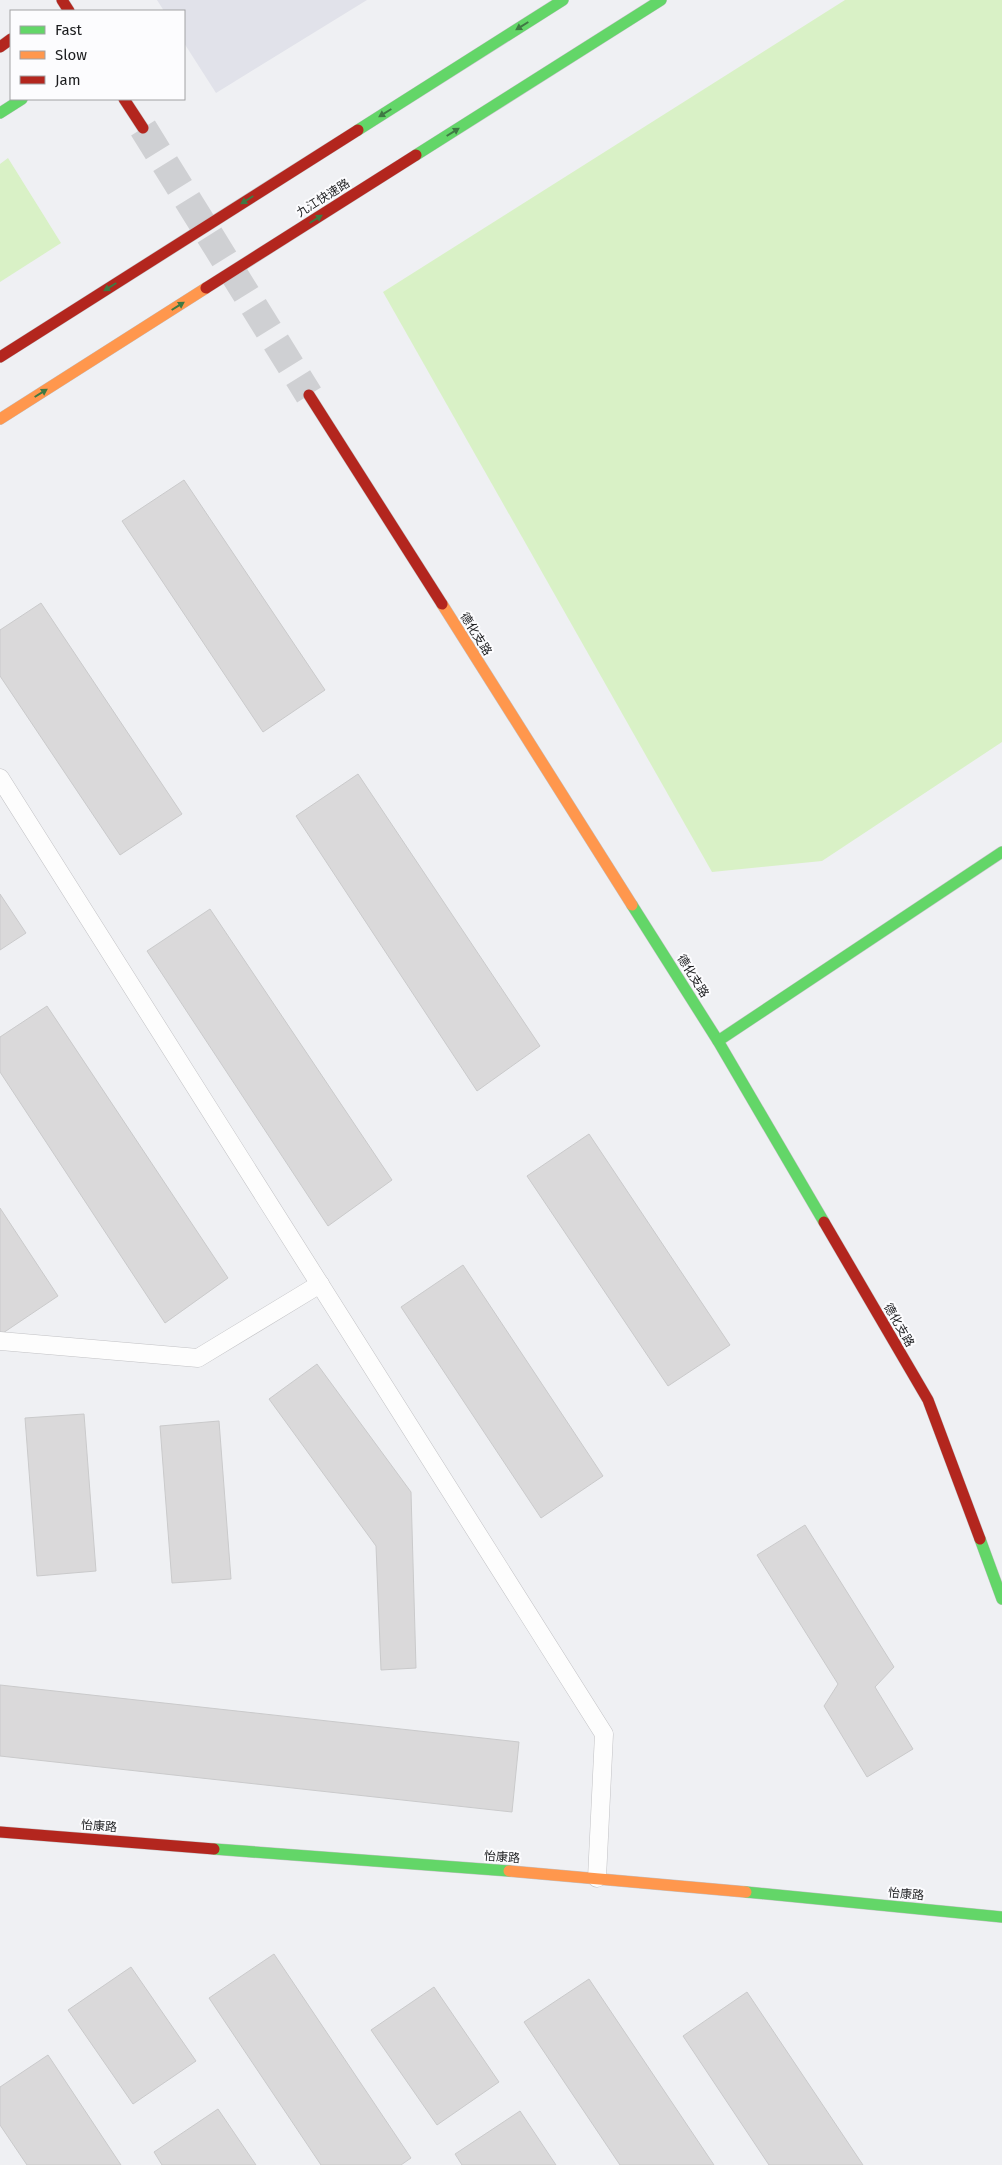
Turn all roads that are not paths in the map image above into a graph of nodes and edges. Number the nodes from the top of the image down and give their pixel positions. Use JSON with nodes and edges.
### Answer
{"nodes":[{"id":1,"x":563,"y":0,"type":"edge"},
{"id":2,"x":661,"y":0,"type":"edge"},
{"id":3,"x":20,"y":100,"type":"edge"},
{"id":4,"x":125,"y":100,"type":"edge"},
{"id":5,"x":0,"y":113,"type":"edge"},
{"id":6,"x":142,"y":128,"type":"tunnel mouth"},
{"id":7,"x":0,"y":357,"type":"edge"},
{"id":8,"x":309,"y":395,"type":"tunnel mouth"},
{"id":9,"x":0,"y":419,"type":"edge"},
{"id":10,"x":0,"y":778,"type":"edge"},
{"id":11,"x":1002,"y":852,"type":"edge"},
{"id":12,"x":718,"y":1041,"type":"junction"},
{"id":13,"x":320,"y":1284,"type":"junction"},
{"id":14,"x":0,"y":1341,"type":"edge"},
{"id":15,"x":1002,"y":1598,"type":"edge"},
{"id":16,"x":0,"y":1832,"type":"edge"},
{"id":17,"x":597,"y":1878,"type":"junction"},
{"id":18,"x":1002,"y":1917,"type":"edge"}],
"edges":[{"from":1,"to":7,"type":"main road","one_way":true},
{"from":9,"to":2,"type":"main road","name":"九江快速路","one_way":true},
{"from":3,"to":5,"type":"main road"},
{"from":4,"to":6,"type":"main road"},
{"from":8,"to":12,"type":"main road","name":"德化支路"},
{"from":10,"to":13,"type":"lane"},
{"from":11,"to":12,"type":"main road"},
{"from":12,"to":15,"type":"main road","name":"德化支路"},
{"from":13,"to":14,"type":"lane"},
{"from":13,"to":17,"type":"lane"},
{"from":16,"to":17,"type":"main road","name":"怡康路"},
{"from":17,"to":18,"type":"main road","name":"怡康路"}]}
